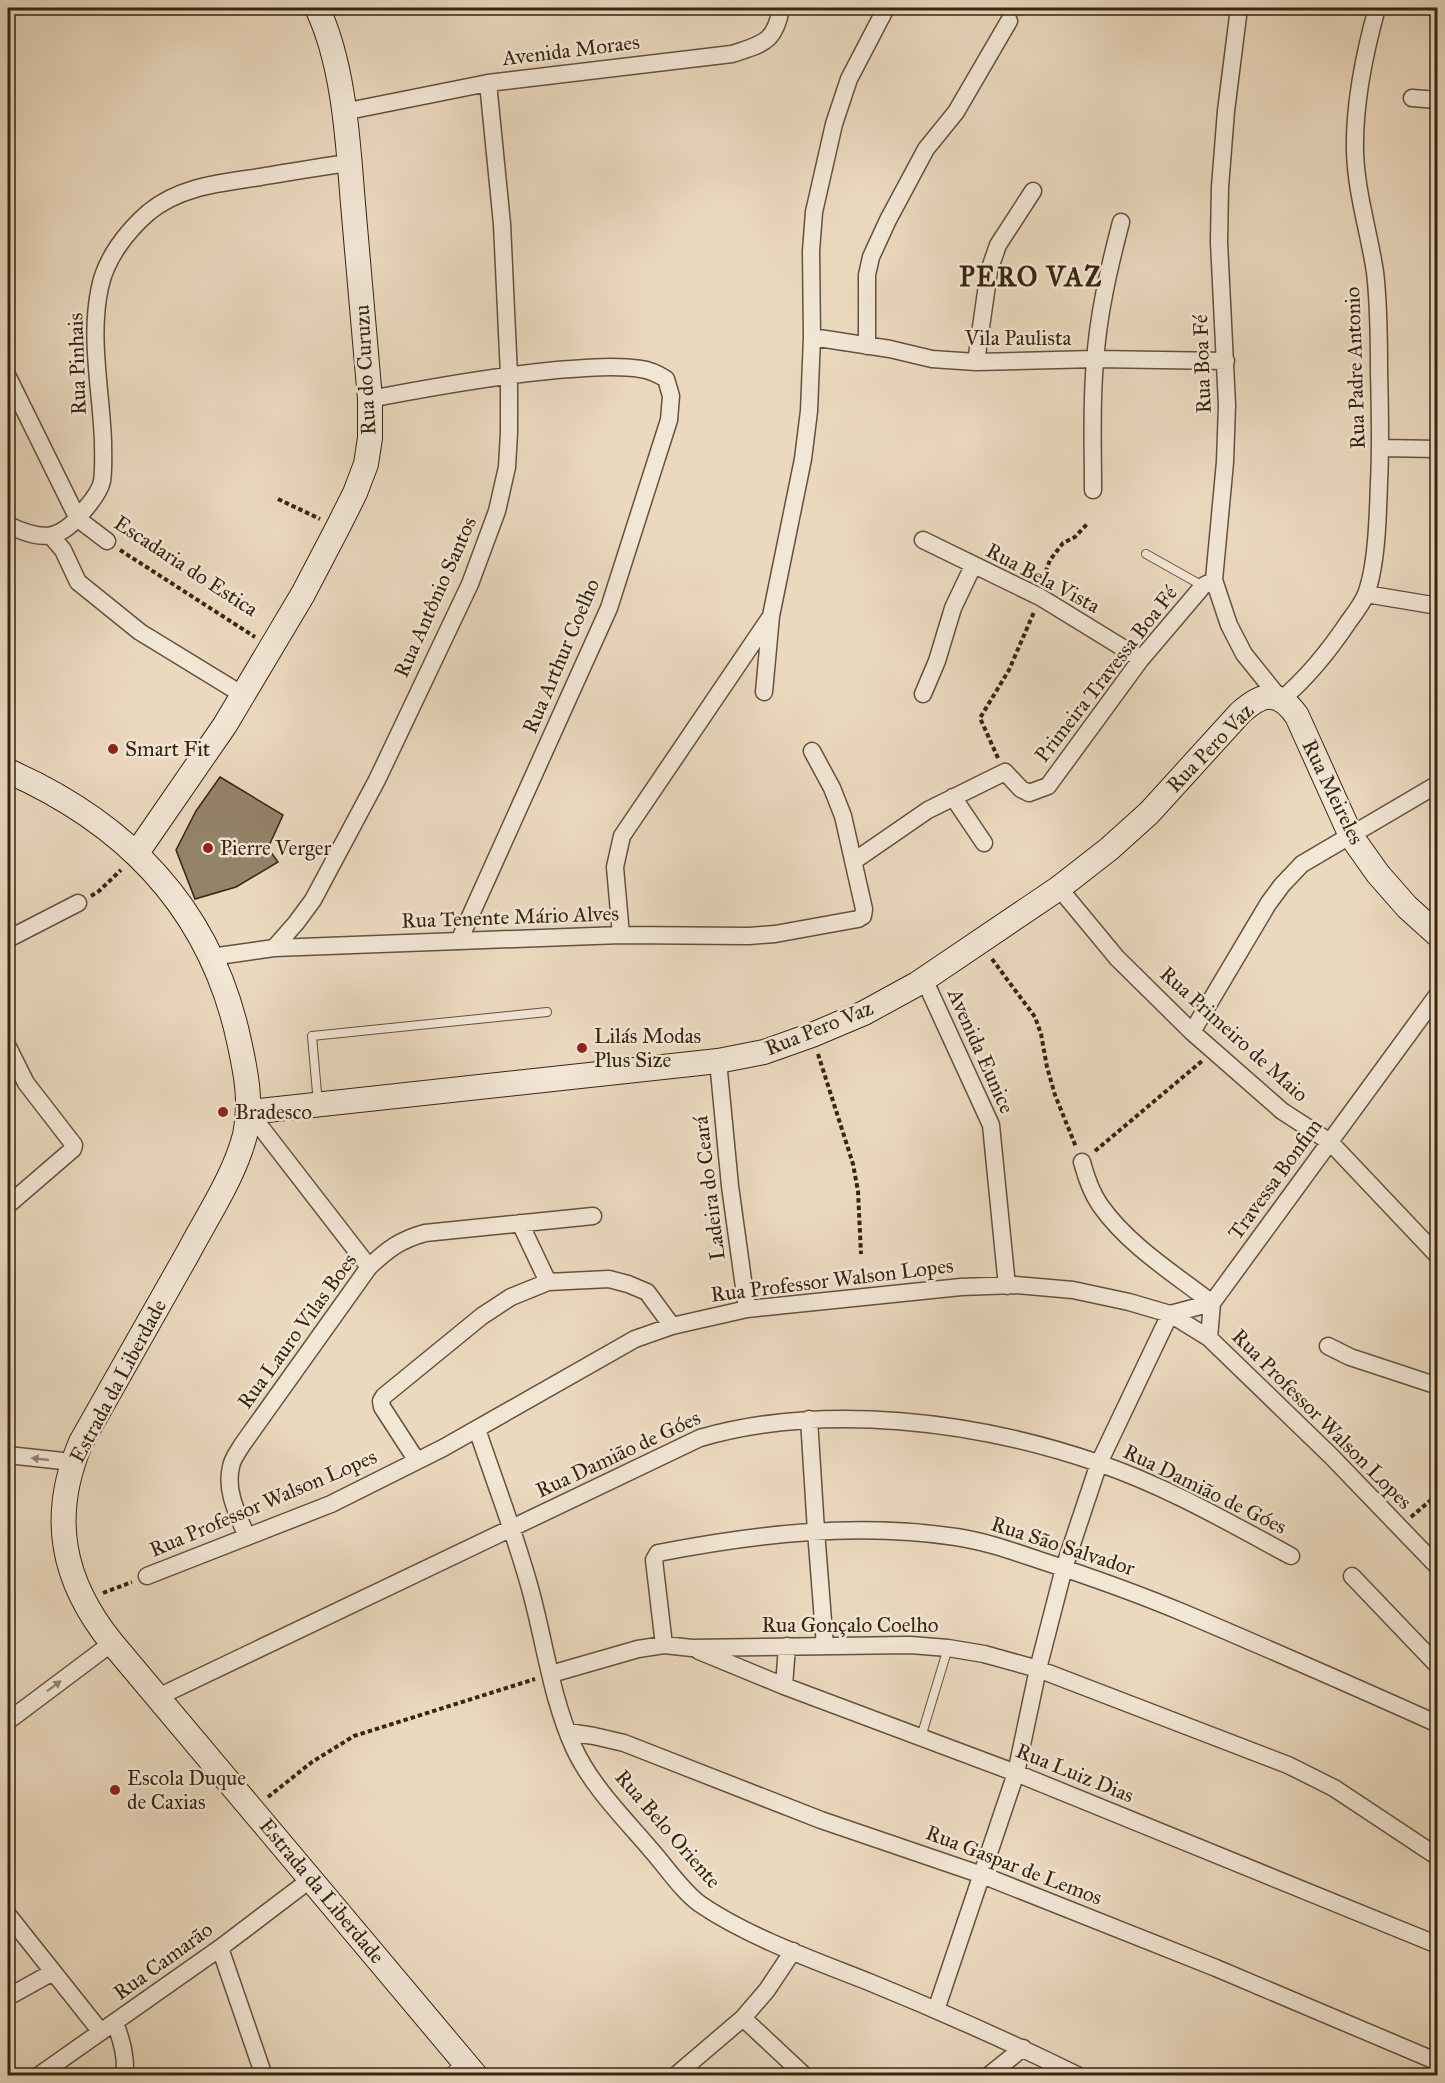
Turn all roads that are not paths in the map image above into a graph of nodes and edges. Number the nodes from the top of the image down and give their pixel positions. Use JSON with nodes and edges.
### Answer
{"nodes":[{"id":1,"x":317,"y":8,"type":"edge"},
{"id":2,"x":781,"y":8,"type":"edge"},
{"id":3,"x":886,"y":8,"type":"edge"},
{"id":4,"x":1239,"y":8,"type":"edge"},
{"id":5,"x":1377,"y":8,"type":"edge"},
{"id":6,"x":1009,"y":21,"type":"dead end"},
{"id":7,"x":488,"y":83,"type":"junction"},
{"id":8,"x":1412,"y":98,"type":"dead end"},
{"id":9,"x":1437,"y":100,"type":"edge"},
{"id":10,"x":343,"y":112,"type":"junction"},
{"id":11,"x":349,"y":163,"type":"junction"},
{"id":12,"x":1033,"y":191,"type":"dead end"},
{"id":13,"x":1121,"y":222,"type":"dead end"},
{"id":14,"x":812,"y":337,"type":"junction"},
{"id":15,"x":867,"y":346,"type":"junction"},
{"id":16,"x":1095,"y":359,"type":"junction"},
{"id":17,"x":1226,"y":361,"type":"junction"},
{"id":18,"x":976,"y":362,"type":"junction"},
{"id":19,"x":509,"y":375,"type":"junction"},
{"id":20,"x":8,"y":377,"type":"edge"},
{"id":21,"x":370,"y":399,"type":"junction"},
{"id":22,"x":1380,"y":448,"type":"junction"},
{"id":23,"x":1437,"y":449,"type":"edge"},
{"id":24,"x":1093,"y":490,"type":"dead end"},
{"id":25,"x":78,"y":519,"type":"junction"},
{"id":26,"x":8,"y":525,"type":"edge"},
{"id":27,"x":51,"y":536,"type":"junction"},
{"id":28,"x":922,"y":540,"type":"dead end"},
{"id":29,"x":107,"y":541,"type":"road end"},
{"id":30,"x":1146,"y":554,"type":"dead end"},
{"id":31,"x":973,"y":566,"type":"junction"},
{"id":32,"x":1208,"y":583,"type":"junction"},
{"id":33,"x":1366,"y":594,"type":"junction"},
{"id":34,"x":1437,"y":606,"type":"edge"},
{"id":35,"x":771,"y":616,"type":"junction"},
{"id":36,"x":1141,"y":659,"type":"junction"},
{"id":37,"x":764,"y":692,"type":"dead end"},
{"id":38,"x":923,"y":693,"type":"dead end"},
{"id":39,"x":243,"y":695,"type":"junction"},
{"id":40,"x":1281,"y":700,"type":"junction"},
{"id":41,"x":812,"y":751,"type":"dead end"},
{"id":42,"x":8,"y":771,"type":"edge"},
{"id":43,"x":1437,"y":784,"type":"edge"},
{"id":44,"x":953,"y":797,"type":"junction"},
{"id":45,"x":1351,"y":836,"type":"junction"},
{"id":46,"x":984,"y":843,"type":"dead end"},
{"id":47,"x":136,"y":854,"type":"junction"},
{"id":48,"x":854,"y":861,"type":"junction"},
{"id":49,"x":1059,"y":888,"type":"junction"},
{"id":50,"x":78,"y":903,"type":"road end"},
{"id":51,"x":621,"y":935,"type":"junction"},
{"id":52,"x":1437,"y":935,"type":"edge"},
{"id":53,"x":8,"y":939,"type":"edge"},
{"id":54,"x":459,"y":941,"type":"junction"},
{"id":55,"x":274,"y":948,"type":"junction"},
{"id":56,"x":211,"y":957,"type":"junction"},
{"id":57,"x":924,"y":979,"type":"junction"},
{"id":58,"x":1437,"y":994,"type":"edge"},
{"id":59,"x":547,"y":1012,"type":"dead end"},
{"id":60,"x":1192,"y":1032,"type":"junction"},
{"id":61,"x":8,"y":1047,"type":"edge"},
{"id":62,"x":718,"y":1060,"type":"junction"},
{"id":63,"x":318,"y":1104,"type":"junction"},
{"id":64,"x":249,"y":1112,"type":"junction"},
{"id":65,"x":1330,"y":1142,"type":"junction"},
{"id":66,"x":1082,"y":1162,"type":"road end"},
{"id":67,"x":8,"y":1205,"type":"edge"},
{"id":68,"x":593,"y":1216,"type":"dead end"},
{"id":69,"x":520,"y":1223,"type":"junction"},
{"id":70,"x":1437,"y":1256,"type":"edge"},
{"id":71,"x":369,"y":1267,"type":"junction"},
{"id":72,"x":548,"y":1282,"type":"junction"},
{"id":73,"x":1008,"y":1286,"type":"junction"},
{"id":74,"x":1212,"y":1303,"type":"junction"},
{"id":75,"x":747,"y":1310,"type":"junction"},
{"id":76,"x":1170,"y":1314,"type":"junction"},
{"id":77,"x":672,"y":1326,"type":"junction"},
{"id":78,"x":1209,"y":1338,"type":"junction"},
{"id":79,"x":1328,"y":1346,"type":"dead end"},
{"id":80,"x":1437,"y":1386,"type":"edge"},
{"id":81,"x":809,"y":1419,"type":"junction"},
{"id":82,"x":477,"y":1429,"type":"junction"},
{"id":83,"x":8,"y":1455,"type":"edge"},
{"id":84,"x":417,"y":1461,"type":"junction"},
{"id":85,"x":72,"y":1462,"type":"junction"},
{"id":86,"x":1099,"y":1463,"type":"junction"},
{"id":87,"x":512,"y":1527,"type":"junction"},
{"id":88,"x":816,"y":1531,"type":"junction"},
{"id":89,"x":247,"y":1537,"type":"junction"},
{"id":90,"x":1291,"y":1556,"type":"dead end"},
{"id":91,"x":1437,"y":1567,"type":"edge"},
{"id":92,"x":1064,"y":1568,"type":"junction"},
{"id":93,"x":147,"y":1576,"type":"road end"},
{"id":94,"x":1352,"y":1576,"type":"dead end"},
{"id":95,"x":112,"y":1643,"type":"junction"},
{"id":96,"x":664,"y":1645,"type":"junction"},
{"id":97,"x":787,"y":1646,"type":"junction"},
{"id":98,"x":825,"y":1646,"type":"junction"},
{"id":99,"x":693,"y":1648,"type":"junction"},
{"id":100,"x":948,"y":1648,"type":"junction"},
{"id":101,"x":1437,"y":1666,"type":"edge"},
{"id":102,"x":1038,"y":1669,"type":"junction"},
{"id":103,"x":551,"y":1674,"type":"junction"},
{"id":104,"x":784,"y":1686,"type":"junction"},
{"id":105,"x":158,"y":1697,"type":"junction"},
{"id":106,"x":8,"y":1721,"type":"edge"},
{"id":107,"x":1437,"y":1724,"type":"edge"},
{"id":108,"x":568,"y":1732,"type":"junction"},
{"id":109,"x":921,"y":1737,"type":"junction"},
{"id":110,"x":1016,"y":1773,"type":"junction"},
{"id":111,"x":1437,"y":1857,"type":"edge"},
{"id":112,"x":982,"y":1875,"type":"junction"},
{"id":113,"x":311,"y":1879,"type":"junction"},
{"id":114,"x":8,"y":1915,"type":"edge"},
{"id":115,"x":1437,"y":1945,"type":"edge"},
{"id":116,"x":220,"y":1948,"type":"junction"},
{"id":117,"x":793,"y":1951,"type":"junction"},
{"id":118,"x":53,"y":1972,"type":"junction"},
{"id":119,"x":8,"y":1997,"type":"edge"},
{"id":120,"x":936,"y":2010,"type":"junction"},
{"id":121,"x":743,"y":2018,"type":"junction"},
{"id":122,"x":108,"y":2027,"type":"junction"},
{"id":123,"x":1023,"y":2048,"type":"junction"},
{"id":124,"x":1437,"y":2062,"type":"edge"},
{"id":125,"x":470,"y":2069,"type":"edge"},
{"id":126,"x":38,"y":2076,"type":"edge"},
{"id":127,"x":125,"y":2076,"type":"edge"},
{"id":128,"x":264,"y":2076,"type":"edge"},
{"id":129,"x":444,"y":2076,"type":"edge"},
{"id":130,"x":675,"y":2076,"type":"edge"},
{"id":131,"x":805,"y":2076,"type":"edge"},
{"id":132,"x":988,"y":2076,"type":"edge"},
{"id":133,"x":1079,"y":2076,"type":"edge"}],
"edges":[{"from":1,"to":10,"type":"main road","name":"Rua do Curuzu"},
{"from":2,"to":7,"type":"street","name":"Avenida Moraes"},
{"from":3,"to":14,"type":"street"},
{"from":4,"to":17,"type":"street","name":"Rua Boa Fé"},
{"from":5,"to":22,"type":"street","name":"Rua Padre Antonio"},
{"from":6,"to":15,"type":"street"},
{"from":7,"to":10,"type":"street","name":"Avenida Moraes"},
{"from":7,"to":19,"type":"street","name":"Rua Antônio Santos"},
{"from":8,"to":9,"type":"street"},
{"from":10,"to":11,"type":"main road","name":"Rua do Curuzu"},
{"from":11,"to":21,"type":"main road","name":"Rua do Curuzu"},
{"from":11,"to":25,"type":"street","name":"Rua Pinhais"},
{"from":12,"to":18,"type":"street"},
{"from":13,"to":16,"type":"street"},
{"from":14,"to":15,"type":"street","name":"Vila Paulista"},
{"from":14,"to":35,"type":"street"},
{"from":15,"to":18,"type":"street","name":"Vila Paulista"},
{"from":16,"to":17,"type":"street","name":"Vila Paulista"},
{"from":16,"to":18,"type":"street","name":"Vila Paulista"},
{"from":16,"to":24,"type":"street"},
{"from":17,"to":32,"type":"street","name":"Rua Boa Fé"},
{"from":19,"to":21,"type":"street"},
{"from":19,"to":54,"type":"street","name":"Rua Arthur Coelho"},
{"from":19,"to":55,"type":"street","name":"Rua Antônio Santos"},
{"from":20,"to":25,"type":"street"},
{"from":21,"to":39,"type":"main road","name":"Rua do Curuzu"},
{"from":22,"to":23,"type":"street"},
{"from":22,"to":33,"type":"street","name":"Rua Padre Antonio"},
{"from":25,"to":27,"type":"street","name":"Rua Pinhais"},
{"from":25,"to":29,"type":"street","name":"Escadaria do Estica"},
{"from":26,"to":27,"type":"street"},
{"from":27,"to":39,"type":"street"},
{"from":28,"to":31,"type":"street","name":"Rua Bela Vista"},
{"from":30,"to":32,"type":"lane"},
{"from":31,"to":36,"type":"street","name":"Rua Bela Vista"},
{"from":31,"to":38,"type":"street"},
{"from":32,"to":36,"type":"street","name":"Primeira Travessa Boa Fé"},
{"from":32,"to":40,"type":"street","name":"Rua Boa Fé"},
{"from":33,"to":34,"type":"street"},
{"from":33,"to":40,"type":"street","name":"Rua Padre Antonio"},
{"from":35,"to":37,"type":"street"},
{"from":35,"to":51,"type":"street"},
{"from":36,"to":44,"type":"street","name":"Primeira Travessa Boa Fé"},
{"from":39,"to":47,"type":"main road","name":"Rua do Curuzu"},
{"from":40,"to":45,"type":"main road","name":"Rua Meireles"},
{"from":40,"to":49,"type":"main road","name":"Rua Pero Vaz"},
{"from":41,"to":48,"type":"street"},
{"from":42,"to":47,"type":"main road","name":"Estrada da Liberdade"},
{"from":43,"to":45,"type":"street"},
{"from":44,"to":46,"type":"street"},
{"from":44,"to":48,"type":"street"},
{"from":45,"to":52,"type":"main road","name":"Rua Meireles"},
{"from":45,"to":60,"type":"street"},
{"from":47,"to":56,"type":"main road","name":"Estrada da Liberdade"},
{"from":48,"to":51,"type":"street","name":"Rua Tenente Mário Alves"},
{"from":49,"to":57,"type":"main road","name":"Rua Pero Vaz"},
{"from":49,"to":60,"type":"street","name":"Rua Primeiro de Maio"},
{"from":50,"to":53,"type":"street"},
{"from":51,"to":54,"type":"street","name":"Rua Tenente Mário Alves"},
{"from":54,"to":55,"type":"street","name":"Rua Tenente Mário Alves"},
{"from":55,"to":56,"type":"street","name":"Rua Tenente Mário Alves"},
{"from":56,"to":64,"type":"main road","name":"Estrada da Liberdade"},
{"from":57,"to":62,"type":"main road","name":"Rua Pero Vaz"},
{"from":57,"to":73,"type":"street","name":"Avenida Eunice"},
{"from":58,"to":65,"type":"street","name":"Travessa Bonfim"},
{"from":59,"to":63,"type":"lane"},
{"from":60,"to":65,"type":"street","name":"Rua Primeiro de Maio"},
{"from":61,"to":67,"type":"street"},
{"from":62,"to":63,"type":"main road","name":"Rua Pero Vaz"},
{"from":62,"to":75,"type":"street","name":"Ladeira do Ceará"},
{"from":63,"to":64,"type":"main road","name":"Rua Pero Vaz"},
{"from":64,"to":71,"type":"street"},
{"from":64,"to":85,"type":"main road","name":"Estrada da Liberdade"},
{"from":65,"to":70,"type":"street","name":"Rua Primeiro de Maio"},
{"from":65,"to":74,"type":"street","name":"Travessa Bonfim"},
{"from":66,"to":74,"type":"street"},
{"from":68,"to":69,"type":"street","name":"Rua Lauro Vilas Boes"},
{"from":69,"to":71,"type":"street","name":"Rua Lauro Vilas Boes"},
{"from":69,"to":72,"type":"street"},
{"from":71,"to":89,"type":"street","name":"Rua Lauro Vilas Boes"},
{"from":72,"to":77,"type":"street"},
{"from":72,"to":84,"type":"street"},
{"from":73,"to":75,"type":"street","name":"Rua Professor Walson Lopes"},
{"from":73,"to":76,"type":"street","name":"Rua Professor Walson Lopes"},
{"from":74,"to":76,"type":"street"},
{"from":74,"to":78,"type":"street"},
{"from":75,"to":77,"type":"street","name":"Rua Professor Walson Lopes"},
{"from":76,"to":78,"type":"street","name":"Rua Professor Walson Lopes"},
{"from":76,"to":86,"type":"street"},
{"from":77,"to":82,"type":"street","name":"Rua Professor Walson Lopes"},
{"from":78,"to":91,"type":"street","name":"Rua Professor Walson Lopes"},
{"from":79,"to":80,"type":"street"},
{"from":81,"to":86,"type":"street","name":"Rua Damião de Góes"},
{"from":81,"to":87,"type":"street","name":"Rua Damião de Góes"},
{"from":81,"to":88,"type":"street"},
{"from":82,"to":84,"type":"street","name":"Rua Professor Walson Lopes"},
{"from":82,"to":87,"type":"street","name":"Rua Belo Oriente"},
{"from":85,"to":83,"type":"street","one_way":true},
{"from":84,"to":89,"type":"street","name":"Rua Professor Walson Lopes"},
{"from":85,"to":95,"type":"main road","name":"Estrada da Liberdade"},
{"from":86,"to":90,"type":"street","name":"Rua Damião de Góes"},
{"from":86,"to":92,"type":"street"},
{"from":87,"to":103,"type":"street","name":"Rua Belo Oriente"},
{"from":87,"to":105,"type":"street","name":"Rua Damião de Góes"},
{"from":88,"to":92,"type":"street","name":"Rua São Salvador"},
{"from":88,"to":96,"type":"street","name":"Rua São Salvador"},
{"from":88,"to":98,"type":"street"},
{"from":89,"to":93,"type":"street","name":"Rua Professor Walson Lopes"},
{"from":92,"to":102,"type":"street"},
{"from":92,"to":107,"type":"street","name":"Rua São Salvador"},
{"from":94,"to":101,"type":"street"},
{"from":95,"to":105,"type":"main road","name":"Estrada da Liberdade"},
{"from":106,"to":95,"type":"street","one_way":true},
{"from":96,"to":99,"type":"street","name":"Rua Gonçalo Coelho"},
{"from":96,"to":103,"type":"street","name":"Rua Gonçalo Coelho"},
{"from":97,"to":98,"type":"street","name":"Rua Gonçalo Coelho"},
{"from":97,"to":99,"type":"street","name":"Rua Gonçalo Coelho"},
{"from":97,"to":104,"type":"street"},
{"from":98,"to":100,"type":"street","name":"Rua Gonçalo Coelho"},
{"from":99,"to":104,"type":"street","name":"Rua Luiz Dias"},
{"from":100,"to":102,"type":"street","name":"Rua Gonçalo Coelho"},
{"from":100,"to":109,"type":"lane"},
{"from":102,"to":110,"type":"street"},
{"from":102,"to":111,"type":"street","name":"Rua Gonçalo Coelho"},
{"from":103,"to":108,"type":"street","name":"Rua Belo Oriente"},
{"from":104,"to":109,"type":"street","name":"Rua Luiz Dias"},
{"from":105,"to":113,"type":"main road","name":"Estrada da Liberdade"},
{"from":108,"to":112,"type":"street","name":"Rua Gaspar de Lemos"},
{"from":108,"to":117,"type":"street","name":"Rua Belo Oriente"},
{"from":109,"to":110,"type":"street","name":"Rua Luiz Dias"},
{"from":110,"to":112,"type":"street"},
{"from":110,"to":115,"type":"street","name":"Rua Luiz Dias"},
{"from":112,"to":120,"type":"street"},
{"from":112,"to":124,"type":"street","name":"Rua Gaspar de Lemos"},
{"from":113,"to":116,"type":"street","name":"Rua Camarão"},
{"from":113,"to":125,"type":"main road","name":"Estrada da Liberdade"},
{"from":114,"to":118,"type":"street"},
{"from":116,"to":122,"type":"street","name":"Rua Camarão"},
{"from":116,"to":128,"type":"street"},
{"from":117,"to":120,"type":"street","name":"Rua Belo Oriente"},
{"from":117,"to":121,"type":"street"},
{"from":118,"to":119,"type":"street"},
{"from":118,"to":122,"type":"street"},
{"from":120,"to":123,"type":"street","name":"Rua Belo Oriente"},
{"from":121,"to":130,"type":"street"},
{"from":121,"to":131,"type":"street"},
{"from":122,"to":126,"type":"street","name":"Rua Camarão"},
{"from":122,"to":127,"type":"street"},
{"from":123,"to":132,"type":"street"},
{"from":123,"to":133,"type":"street","name":"Rua Belo Oriente"},
{"from":125,"to":129,"type":"lane"}]}
